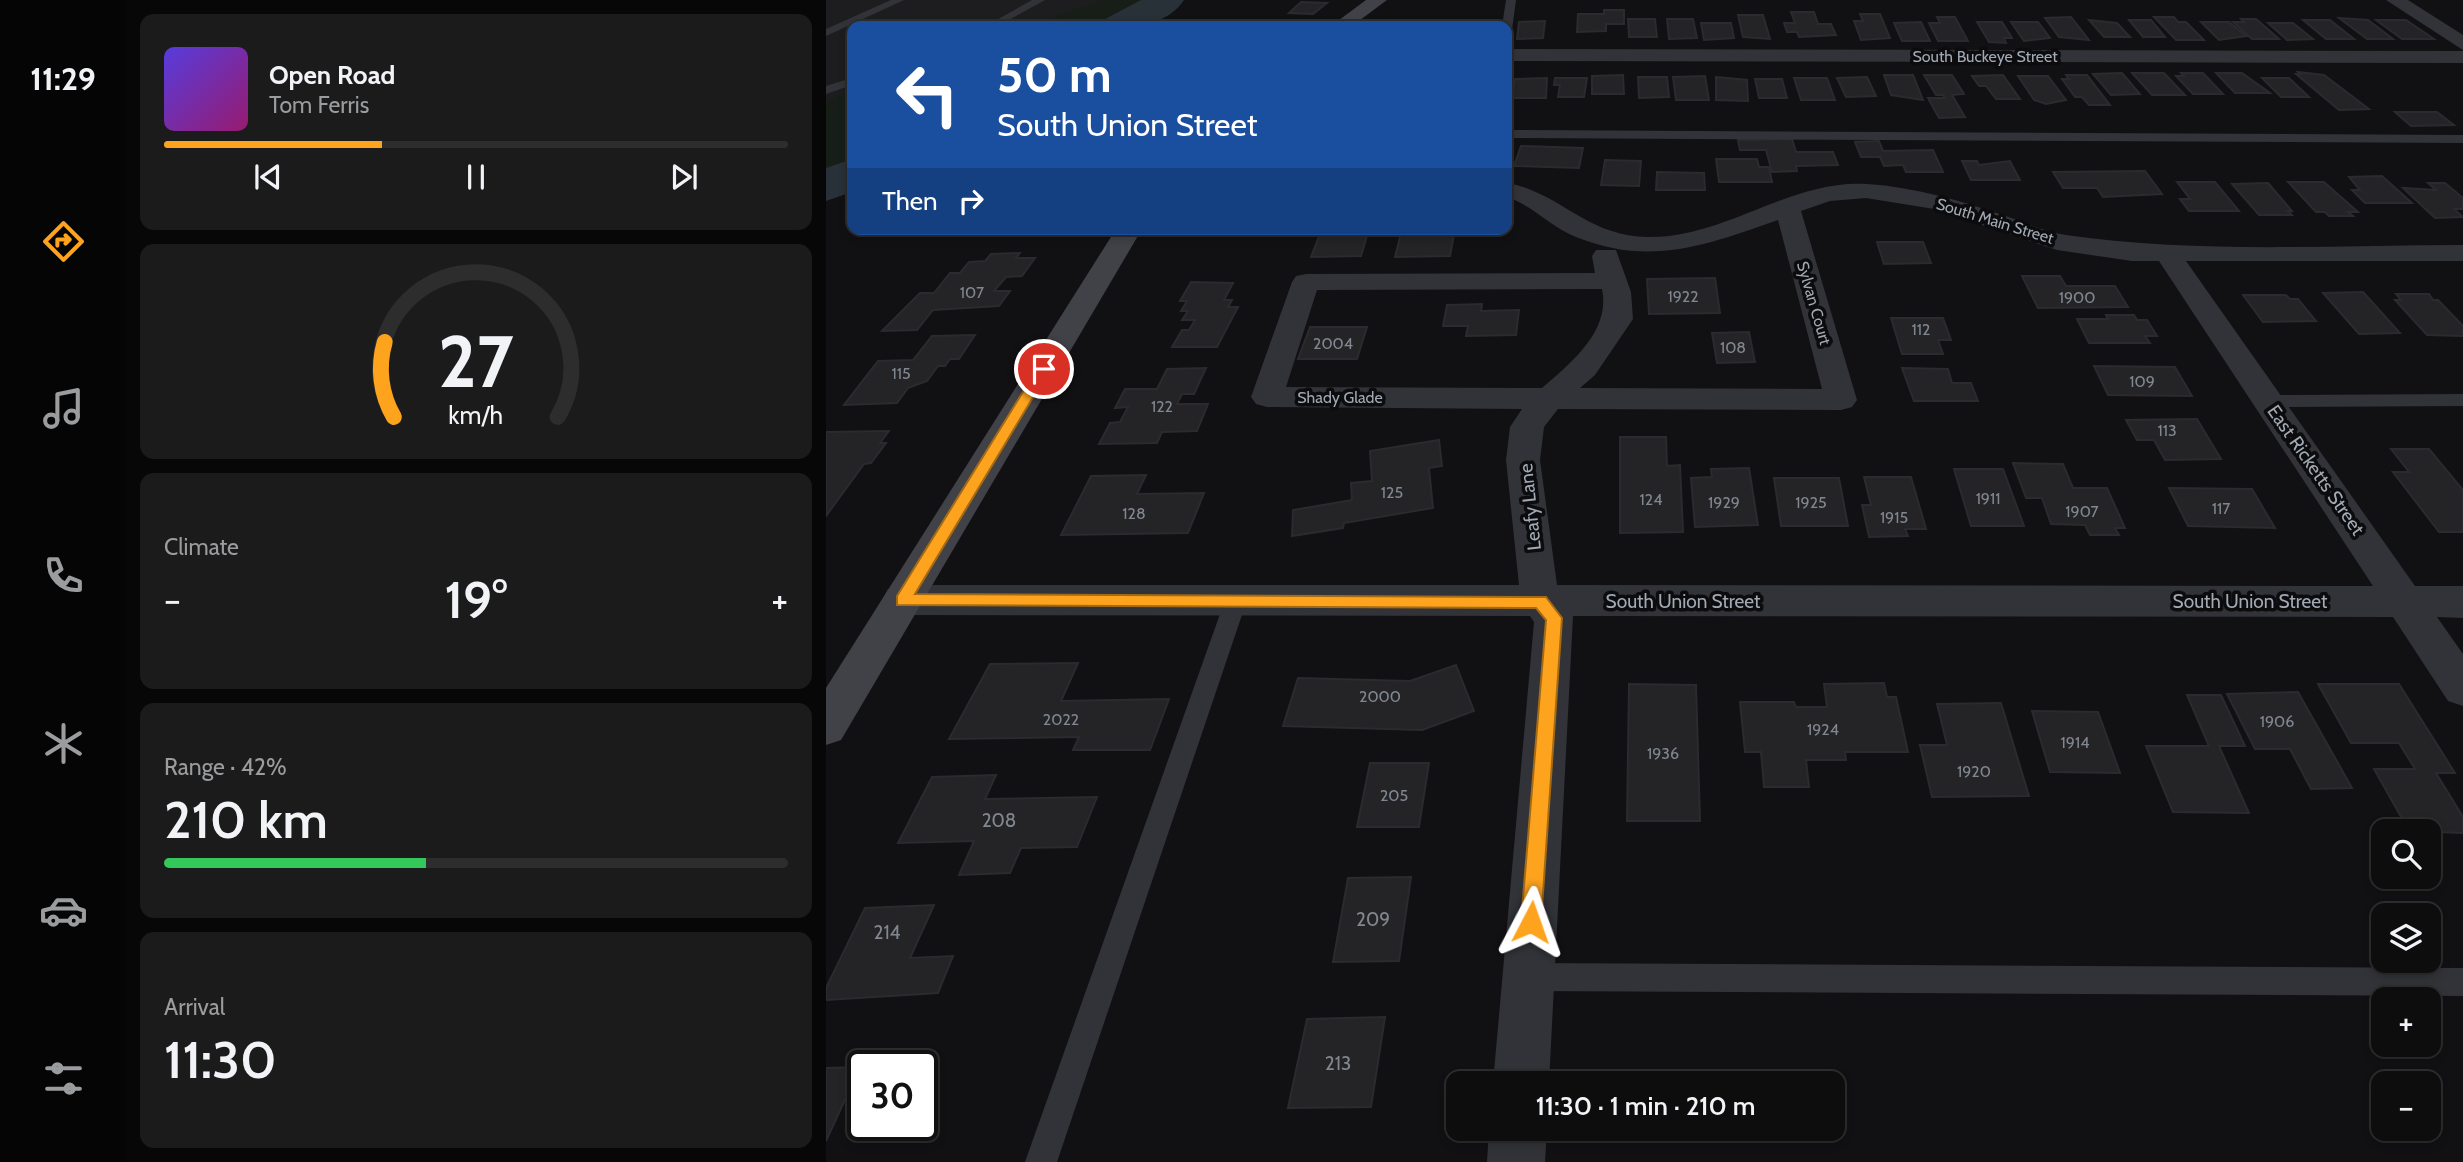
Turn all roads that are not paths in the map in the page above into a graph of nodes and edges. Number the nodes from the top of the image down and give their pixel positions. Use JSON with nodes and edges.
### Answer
{"nodes":[{"id":1,"x":899,"y":0,"type":"edge"},
{"id":2,"x":1040,"y":0,"type":"edge"},
{"id":3,"x":1378,"y":0,"type":"edge"},
{"id":4,"x":1511,"y":0,"type":"edge"},
{"id":5,"x":2395,"y":0,"type":"edge"},
{"id":6,"x":853,"y":21,"type":"edge"},
{"id":7,"x":1000,"y":21,"type":"edge"},
{"id":8,"x":1347,"y":21,"type":"edge"},
{"id":9,"x":1508,"y":21,"type":"edge"},
{"id":10,"x":847,"y":24,"type":"edge"},
{"id":11,"x":826,"y":33,"type":"edge"},
{"id":12,"x":2463,"y":44,"type":"edge"},
{"id":13,"x":1512,"y":55,"type":"edge"},
{"id":14,"x":2463,"y":57,"type":"edge"},
{"id":15,"x":847,"y":83,"type":"edge"},
{"id":16,"x":826,"y":90,"type":"edge"},
{"id":17,"x":1512,"y":134,"type":"edge"},
{"id":18,"x":2463,"y":139,"type":"edge"},
{"id":19,"x":1512,"y":191,"type":"edge"},
{"id":20,"x":1787,"y":206,"type":"junction"},
{"id":21,"x":1125,"y":235,"type":"edge"},
{"id":22,"x":1610,"y":240,"type":"junction"},
{"id":23,"x":2167,"y":253,"type":"junction"},
{"id":24,"x":2463,"y":253,"type":"edge"},
{"id":25,"x":1612,"y":281,"type":"junction"},
{"id":26,"x":1551,"y":397,"type":"junction"},
{"id":27,"x":1841,"y":400,"type":"joint"},
{"id":28,"x":2463,"y":400,"type":"edge"},
{"id":29,"x":2268,"y":401,"type":"junction"},
{"id":30,"x":902,"y":600,"type":"junction"},
{"id":31,"x":1236,"y":600,"type":"junction"},
{"id":32,"x":1540,"y":601,"type":"junction"},
{"id":33,"x":2406,"y":601,"type":"junction"},
{"id":34,"x":2463,"y":601,"type":"edge"},
{"id":35,"x":2463,"y":688,"type":"edge"},
{"id":36,"x":826,"y":726,"type":"edge"},
{"id":37,"x":1527,"y":977,"type":"junction"},
{"id":38,"x":2463,"y":982,"type":"edge"},
{"id":39,"x":1522,"y":1071,"type":"edge"},
{"id":40,"x":1517,"y":1141,"type":"edge"},
{"id":41,"x":1041,"y":1162,"type":"edge"},
{"id":42,"x":1516,"y":1162,"type":"edge"}],
"edges":[{"from":1,"to":6,"type":"lane"},
{"from":2,"to":7,"type":"lane"},
{"from":3,"to":8,"type":"main road"},
{"from":4,"to":9,"type":"lane"},
{"from":5,"to":12,"type":"street"},
{"from":10,"to":11,"type":"lane"},
{"from":13,"to":14,"type":"street","name":"South Buckeye Street"},
{"from":15,"to":16,"type":"lane"},
{"from":17,"to":18,"type":"lane"},
{"from":19,"to":22,"type":"street","name":"South Main Street"},
{"from":20,"to":22,"type":"street","name":"South Main Street"},
{"from":20,"to":23,"type":"street","name":"South Main Street"},
{"from":20,"to":27,"type":"street","name":"Sylvan Court"},
{"from":21,"to":30,"type":"main road"},
{"from":22,"to":25,"type":"street","name":"Leafy Lane"},
{"from":23,"to":24,"type":"street","name":"South Main Street"},
{"from":23,"to":29,"type":"street","name":"East Ricketts Street"},
{"from":25,"to":26,"type":"street","name":"Leafy Lane"},
{"from":25,"to":26,"type":"street","name":"Shady Glade"},
{"from":26,"to":27,"type":"street","name":"Shady Glade"},
{"from":26,"to":32,"type":"street","name":"Leafy Lane"},
{"from":28,"to":29,"type":"lane"},
{"from":29,"to":33,"type":"street","name":"East Ricketts Street"},
{"from":30,"to":31,"type":"street","name":"South Union Street"},
{"from":30,"to":36,"type":"main road"},
{"from":31,"to":32,"type":"street","name":"South Union Street"},
{"from":31,"to":41,"type":"lane"},
{"from":32,"to":33,"type":"street","name":"South Union Street"},
{"from":32,"to":37,"type":"street","name":"Leafy Lane"},
{"from":33,"to":34,"type":"street","name":"South Union Street"},
{"from":33,"to":35,"type":"street","name":"East Ricketts Street"},
{"from":37,"to":38,"type":"lane"},
{"from":37,"to":39,"type":"street","name":"Leafy Lane"},
{"from":40,"to":42,"type":"street"}]}
